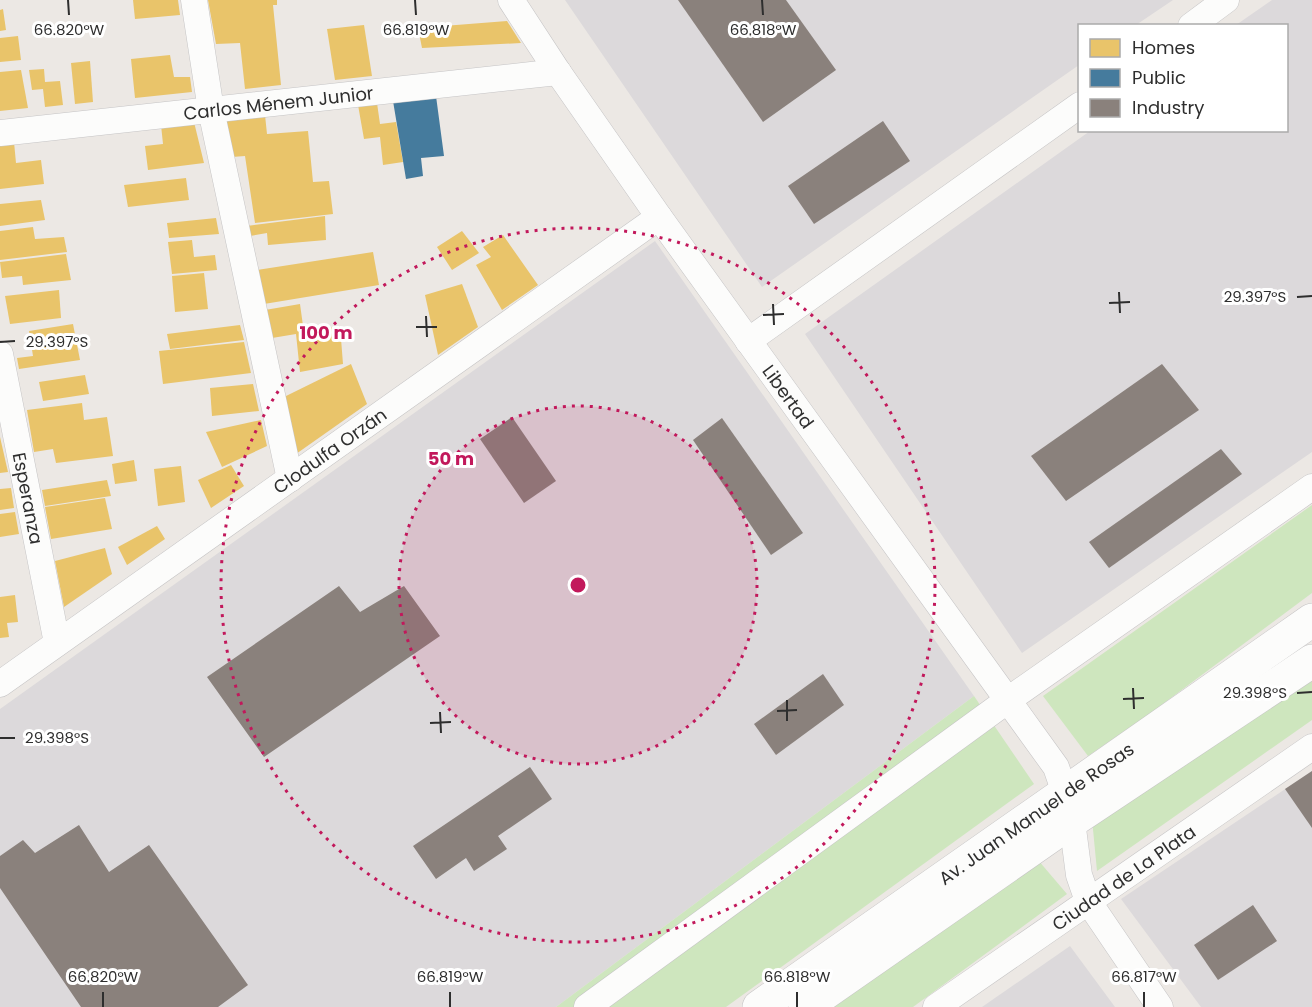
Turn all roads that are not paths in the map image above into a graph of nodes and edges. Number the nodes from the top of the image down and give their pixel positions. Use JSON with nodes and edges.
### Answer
{"nodes":[{"id":1,"x":194,"y":0,"type":"edge"},
{"id":2,"x":511,"y":0,"type":"edge"},
{"id":3,"x":1226,"y":0,"type":"edge"},
{"id":4,"x":1194,"y":24,"type":"edge"},
{"id":5,"x":558,"y":72,"type":"junction"},
{"id":6,"x":1078,"y":106,"type":"edge"},
{"id":7,"x":211,"y":110,"type":"junction"},
{"id":8,"x":0,"y":133,"type":"edge"},
{"id":9,"x":659,"y":217,"type":"junction"},
{"id":10,"x":748,"y":341,"type":"junction"},
{"id":11,"x":0,"y":354,"type":"edge"},
{"id":12,"x":290,"y":479,"type":"junction"},
{"id":13,"x":1312,"y":487,"type":"edge"},
{"id":14,"x":1312,"y":620,"type":"edge"},
{"id":15,"x":57,"y":643,"type":"junction"},
{"id":16,"x":1312,"y":661,"type":"edge"},
{"id":17,"x":0,"y":684,"type":"edge"},
{"id":18,"x":1008,"y":700,"type":"junction"},
{"id":19,"x":1312,"y":747,"type":"edge"},
{"id":20,"x":1069,"y":807,"type":"junction"},
{"id":21,"x":1088,"y":901,"type":"junction"},
{"id":22,"x":587,"y":1007,"type":"edge"},
{"id":23,"x":759,"y":1007,"type":"edge"},
{"id":24,"x":805,"y":1007,"type":"edge"},
{"id":25,"x":936,"y":1007,"type":"edge"},
{"id":26,"x":1160,"y":1007,"type":"edge"}],
"edges":[{"from":1,"to":7,"type":"street"},
{"from":2,"to":5,"type":"street","name":"Libertad"},
{"from":3,"to":4,"type":"street"},
{"from":5,"to":7,"type":"street","name":"Carlos Ménem Junior"},
{"from":5,"to":9,"type":"street","name":"Libertad"},
{"from":6,"to":10,"type":"street"},
{"from":7,"to":8,"type":"street","name":"Carlos Ménem Junior"},
{"from":7,"to":12,"type":"street"},
{"from":9,"to":10,"type":"street","name":"Libertad"},
{"from":9,"to":12,"type":"street","name":"Clodulfa Orzán"},
{"from":10,"to":18,"type":"street","name":"Libertad"},
{"from":11,"to":15,"type":"street","name":"Esperanza"},
{"from":12,"to":15,"type":"street","name":"Clodulfa Orzán"},
{"from":13,"to":18,"type":"street"},
{"from":14,"to":20,"type":"main road","name":"Av. Juan Manuel de Rosas"},
{"from":15,"to":17,"type":"street","name":"Clodulfa Orzán"},
{"from":16,"to":20,"type":"main road","name":"Av. Juan Manuel de Rosas"},
{"from":18,"to":20,"type":"street","name":"Libertad"},
{"from":18,"to":22,"type":"street"},
{"from":19,"to":21,"type":"street","name":"Ciudad de La Plata"},
{"from":20,"to":21,"type":"street","name":"Libertad"},
{"from":20,"to":23,"type":"main road","name":"Av. Juan Manuel de Rosas"},
{"from":20,"to":24,"type":"main road","name":"Av. Juan Manuel de Rosas"},
{"from":21,"to":25,"type":"street","name":"Ciudad de La Plata"},
{"from":21,"to":26,"type":"street","name":"Libertad"}]}
